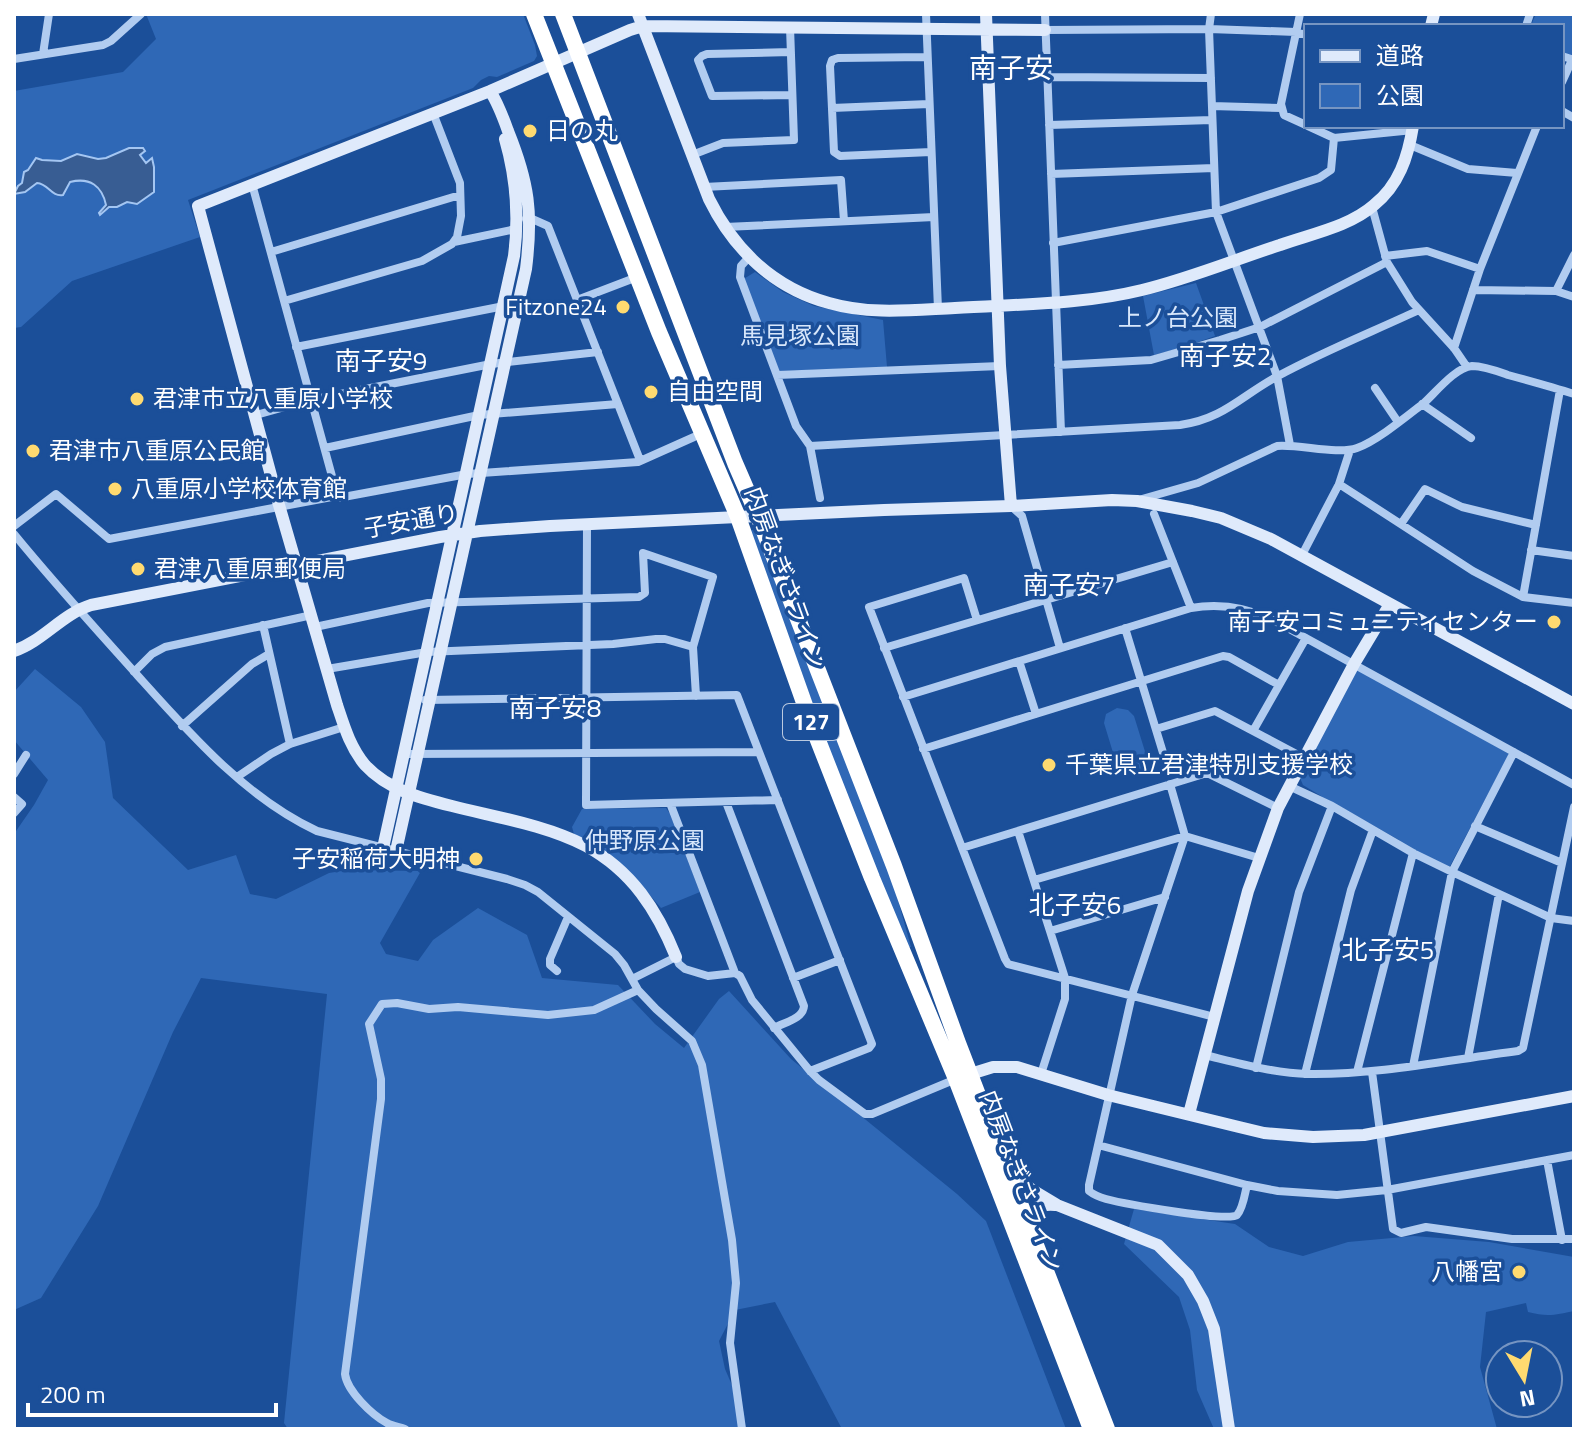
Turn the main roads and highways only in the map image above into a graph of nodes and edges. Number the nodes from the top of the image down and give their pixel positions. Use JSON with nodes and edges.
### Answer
{"nodes":[{"id":1,"x":534,"y":14,"type":"edge"},
{"id":2,"x":563,"y":14,"type":"edge"},
{"id":3,"x":964,"y":1076,"type":"junction"},
{"id":4,"x":1091,"y":1429,"type":"edge"},
{"id":5,"x":1107,"y":1429,"type":"edge"}],
"edges":[{"from":1,"to":3,"type":"highway","name":"内房なぎさライン","number":"127"},
{"from":2,"to":3,"type":"highway","name":"内房なぎさライン","number":"127"},
{"from":3,"to":4,"type":"highway","name":"内房なぎさライン","number":"127"},
{"from":3,"to":5,"type":"highway","name":"内房なぎさライン","number":"127"}]}
